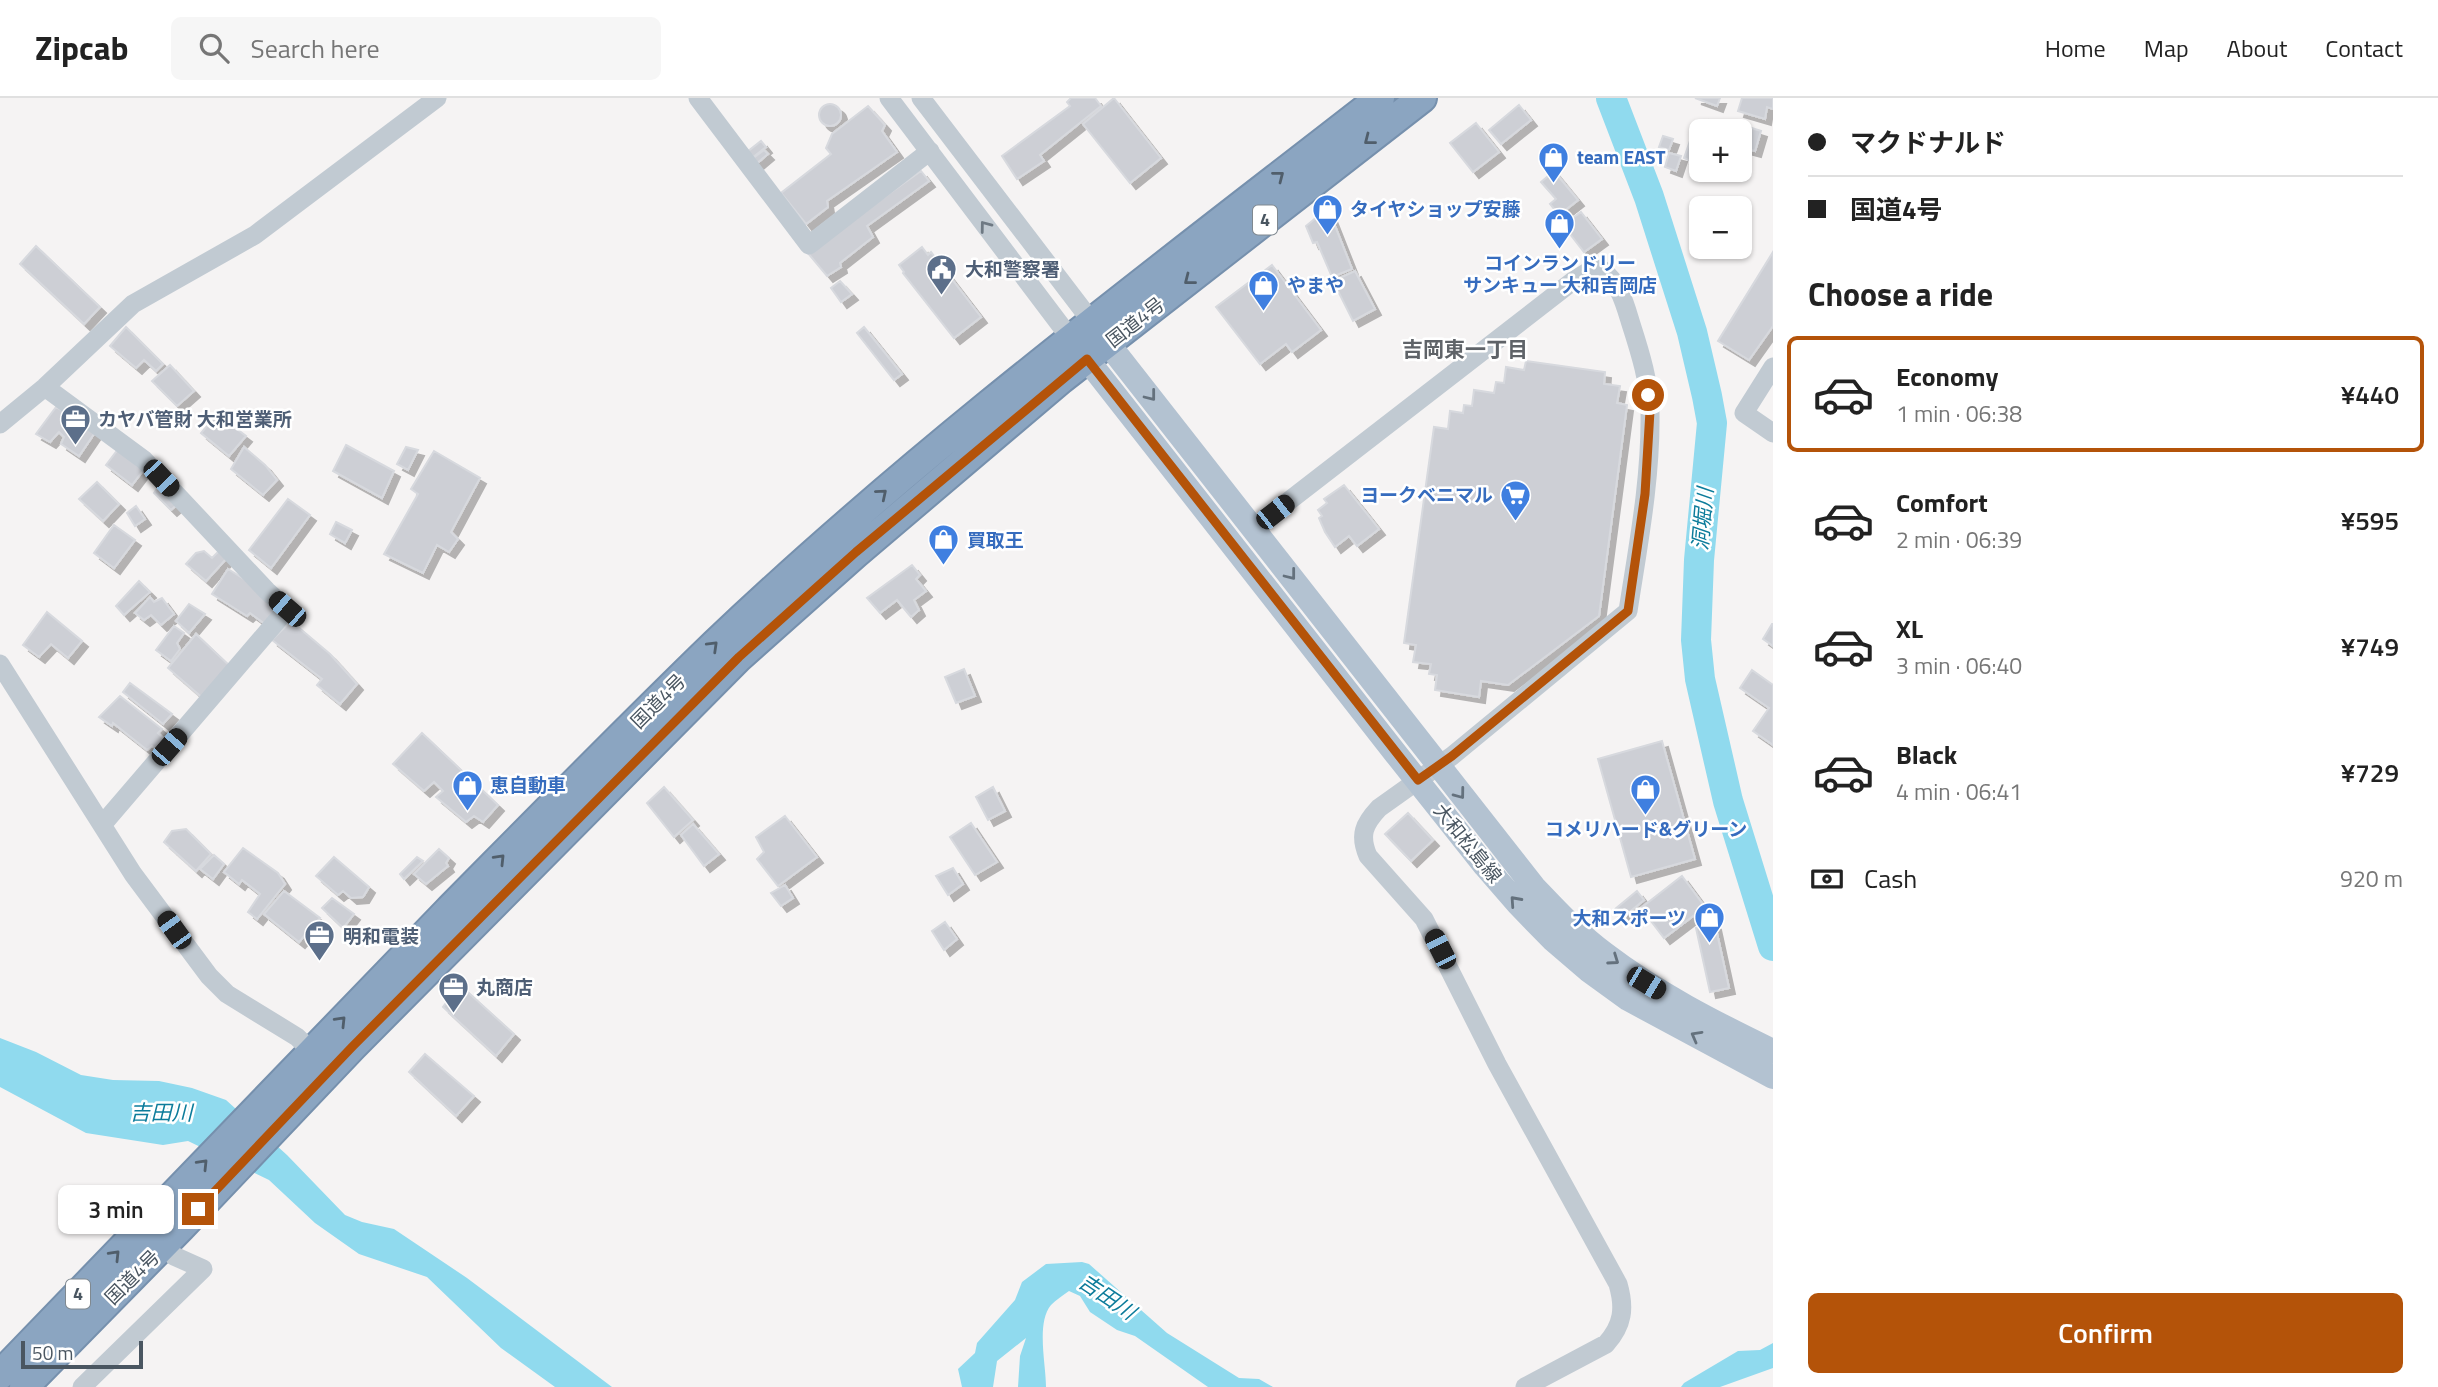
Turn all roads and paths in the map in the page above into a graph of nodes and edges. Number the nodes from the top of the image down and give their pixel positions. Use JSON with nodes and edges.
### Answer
{"nodes":[{"id":1,"x":437,"y":98,"type":"edge"},
{"id":2,"x":698,"y":98,"type":"edge"},
{"id":3,"x":890,"y":98,"type":"edge"},
{"id":4,"x":921,"y":98,"type":"edge"},
{"id":5,"x":1380,"y":98,"type":"edge"},
{"id":6,"x":1422,"y":98,"type":"edge"},
{"id":7,"x":930,"y":151,"type":"junction"},
{"id":8,"x":1090,"y":341,"type":"junction"},
{"id":9,"x":1773,"y":367,"type":"edge"},
{"id":10,"x":45,"y":387,"type":"junction"},
{"id":11,"x":0,"y":424,"type":"edge"},
{"id":12,"x":1773,"y":433,"type":"edge"},
{"id":13,"x":1254,"y":528,"type":"junction"},
{"id":14,"x":0,"y":664,"type":"edge"},
{"id":15,"x":1439,"y":766,"type":"junction"},
{"id":16,"x":1418,"y":780,"type":"junction"},
{"id":17,"x":102,"y":825,"type":"junction"},
{"id":18,"x":1766,"y":1047,"type":"edge"},
{"id":19,"x":321,"y":1060,"type":"junction"},
{"id":20,"x":1764,"y":1073,"type":"edge"},
{"id":21,"x":81,"y":1201,"type":"dead end"},
{"id":22,"x":116,"y":1219,"type":"dead end"},
{"id":23,"x":174,"y":1256,"type":"dead end"},
{"id":24,"x":0,"y":1375,"type":"edge"},
{"id":25,"x":24,"y":1387,"type":"edge"},
{"id":26,"x":82,"y":1387,"type":"edge"},
{"id":27,"x":1525,"y":1387,"type":"edge"}],
"edges":[{"from":1,"to":10,"type":"street"},
{"from":2,"to":7,"type":"street"},
{"from":3,"to":7,"type":"street"},
{"from":4,"to":8,"type":"street"},
{"from":8,"to":5,"type":"highway","name":"国道4号","number":"4","one_way":true},
{"from":6,"to":8,"type":"highway","name":"国道4号","number":"4","one_way":true},
{"from":8,"to":7,"type":"street","one_way":true},
{"from":8,"to":13,"type":"main road","name":"大和松島線","one_way":true},
{"from":8,"to":16,"type":"main road","name":"大和松島線"},
{"from":8,"to":19,"type":"highway","name":"国道4号","number":"4"},
{"from":9,"to":12,"type":"street"},
{"from":10,"to":11,"type":"street"},
{"from":10,"to":17,"type":"street"},
{"from":13,"to":15,"type":"main road","name":"大和松島線","one_way":true},
{"from":13,"to":15,"type":"street"},
{"from":14,"to":17,"type":"street"},
{"from":15,"to":16,"type":"street"},
{"from":15,"to":18,"type":"main road","name":"大和松島線","one_way":true},
{"from":20,"to":16,"type":"main road","name":"大和松島線","one_way":true},
{"from":16,"to":27,"type":"street"},
{"from":17,"to":19,"type":"street"},
{"from":24,"to":19,"type":"highway","name":"国道4号","number":"4","one_way":true},
{"from":19,"to":25,"type":"highway","name":"国道4号","number":"4"},
{"from":21,"to":22,"type":"street"},
{"from":23,"to":26,"type":"street"}]}
